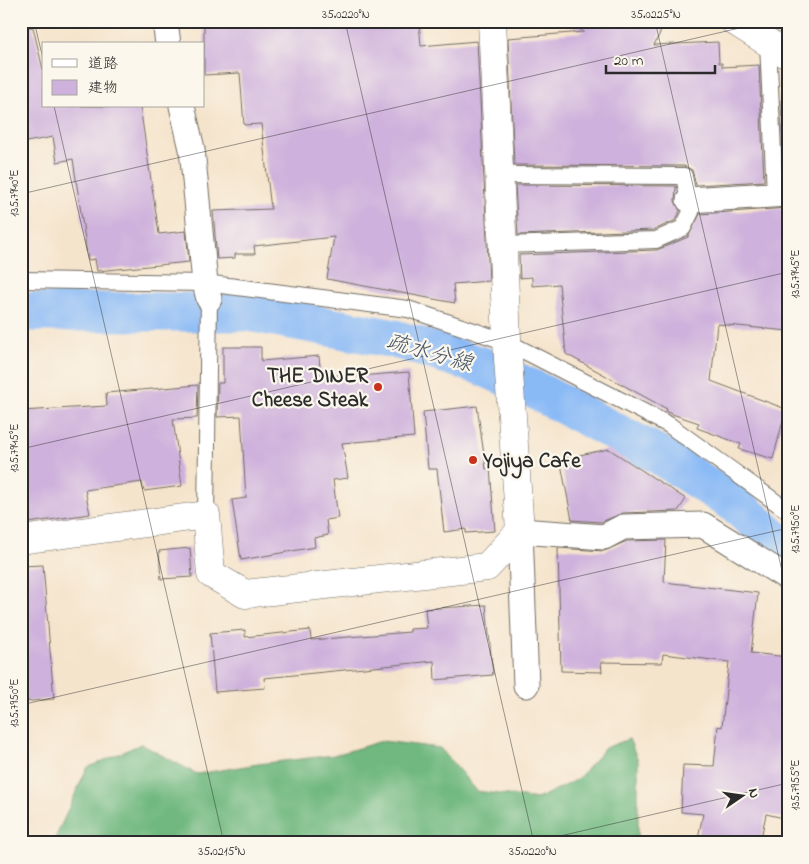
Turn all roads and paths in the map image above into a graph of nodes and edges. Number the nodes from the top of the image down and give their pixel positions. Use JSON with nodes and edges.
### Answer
{"nodes":[{"id":1,"x":165,"y":21,"type":"edge"},
{"id":2,"x":492,"y":21,"type":"edge"},
{"id":3,"x":734,"y":21,"type":"edge"},
{"id":4,"x":168,"y":42,"type":"edge"},
{"id":5,"x":778,"y":49,"type":"edge"},
{"id":6,"x":182,"y":108,"type":"edge"},
{"id":7,"x":500,"y":175,"type":"junction"},
{"id":8,"x":781,"y":194,"type":"edge"},
{"id":9,"x":689,"y":200,"type":"junction"},
{"id":10,"x":504,"y":245,"type":"junction"},
{"id":11,"x":21,"y":280,"type":"edge"},
{"id":12,"x":207,"y":291,"type":"junction"},
{"id":13,"x":508,"y":351,"type":"junction"},
{"id":14,"x":788,"y":511,"type":"edge"},
{"id":15,"x":206,"y":515,"type":"junction"},
{"id":16,"x":520,"y":531,"type":"junction"},
{"id":17,"x":21,"y":540,"type":"edge"},
{"id":18,"x":788,"y":578,"type":"edge"},
{"id":19,"x":526,"y":685,"type":"dead end"}],
"edges":[{"from":1,"to":4,"type":"street"},
{"from":2,"to":7,"type":"street"},
{"from":3,"to":5,"type":"street"},
{"from":5,"to":8,"type":"lane"},
{"from":6,"to":12,"type":"street"},
{"from":7,"to":9,"type":"lane"},
{"from":7,"to":10,"type":"street"},
{"from":8,"to":9,"type":"street"},
{"from":9,"to":10,"type":"lane"},
{"from":10,"to":13,"type":"street"},
{"from":11,"to":12,"type":"lane"},
{"from":12,"to":13,"type":"lane"},
{"from":12,"to":15,"type":"lane"},
{"from":13,"to":14,"type":"lane"},
{"from":13,"to":16,"type":"street"},
{"from":15,"to":16,"type":"street"},
{"from":15,"to":17,"type":"street"},
{"from":16,"to":18,"type":"street"},
{"from":16,"to":19,"type":"street"}]}
